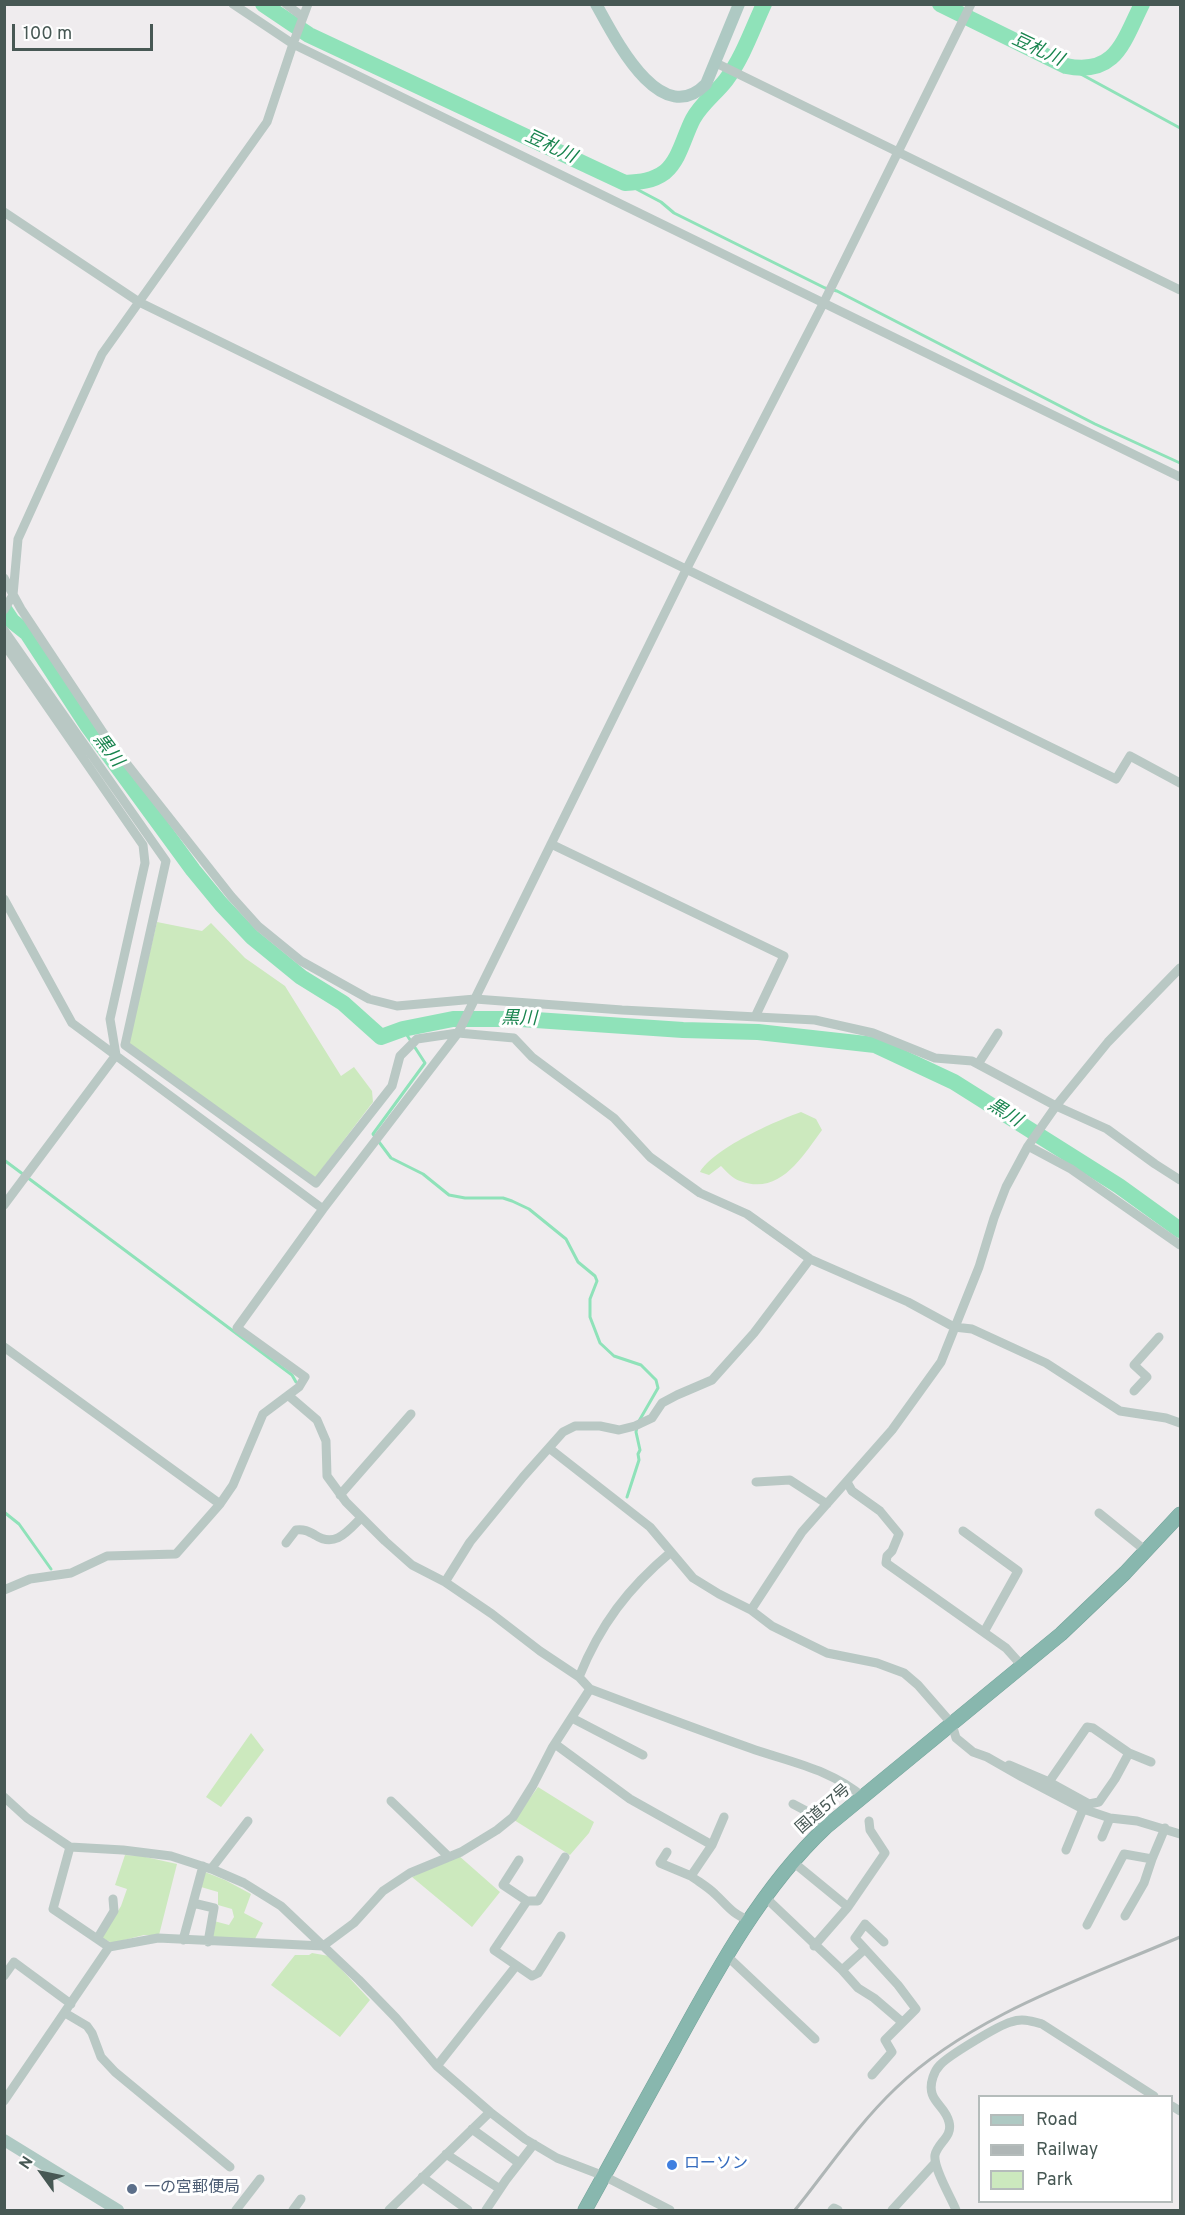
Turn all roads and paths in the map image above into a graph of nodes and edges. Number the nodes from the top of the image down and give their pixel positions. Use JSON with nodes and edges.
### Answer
{"nodes":[{"id":1,"x":233,"y":4,"type":"edge"},
{"id":2,"x":285,"y":4,"type":"edge"},
{"id":3,"x":308,"y":4,"type":"edge"},
{"id":4,"x":596,"y":4,"type":"edge"},
{"id":5,"x":739,"y":4,"type":"edge"},
{"id":6,"x":971,"y":4,"type":"edge"},
{"id":7,"x":303,"y":17,"type":"junction"},
{"id":8,"x":293,"y":44,"type":"junction"},
{"id":9,"x":716,"y":63,"type":"junction"},
{"id":10,"x":897,"y":152,"type":"junction"},
{"id":11,"x":4,"y":212,"type":"edge"},
{"id":12,"x":1180,"y":290,"type":"edge"},
{"id":13,"x":139,"y":302,"type":"junction"},
{"id":14,"x":824,"y":302,"type":"junction"},
{"id":15,"x":1180,"y":477,"type":"edge"},
{"id":16,"x":686,"y":570,"type":"junction"},
{"id":17,"x":4,"y":578,"type":"edge"},
{"id":18,"x":13,"y":595,"type":"junction"},
{"id":19,"x":4,"y":610,"type":"edge"},
{"id":20,"x":4,"y":630,"type":"edge"},
{"id":21,"x":4,"y":644,"type":"edge"},
{"id":22,"x":1180,"y":783,"type":"edge"},
{"id":23,"x":551,"y":844,"type":"junction"},
{"id":24,"x":4,"y":899,"type":"edge"},
{"id":25,"x":1180,"y":968,"type":"edge"},
{"id":26,"x":475,"y":999,"type":"junction"},
{"id":27,"x":755,"y":1017,"type":"junction"},
{"id":28,"x":458,"y":1033,"type":"junction"},
{"id":29,"x":992,"y":1036,"type":"dead end"},
{"id":30,"x":116,"y":1055,"type":"junction"},
{"id":31,"x":978,"y":1064,"type":"junction"},
{"id":32,"x":1056,"y":1106,"type":"junction"},
{"id":33,"x":1028,"y":1146,"type":"junction"},
{"id":34,"x":1180,"y":1180,"type":"edge"},
{"id":35,"x":4,"y":1205,"type":"edge"},
{"id":36,"x":324,"y":1209,"type":"junction"},
{"id":37,"x":1180,"y":1245,"type":"edge"},
{"id":38,"x":810,"y":1259,"type":"junction"},
{"id":39,"x":954,"y":1327,"type":"junction"},
{"id":40,"x":1159,"y":1337,"type":"dead end"},
{"id":41,"x":4,"y":1347,"type":"edge"},
{"id":42,"x":1134,"y":1391,"type":"dead end"},
{"id":43,"x":289,"y":1396,"type":"junction"},
{"id":44,"x":411,"y":1414,"type":"dead end"},
{"id":45,"x":1180,"y":1423,"type":"edge"},
{"id":46,"x":549,"y":1448,"type":"junction"},
{"id":47,"x":756,"y":1482,"type":"dead end"},
{"id":48,"x":847,"y":1482,"type":"junction"},
{"id":49,"x":340,"y":1495,"type":"junction"},
{"id":50,"x":220,"y":1504,"type":"junction"},
{"id":51,"x":826,"y":1504,"type":"junction"},
{"id":52,"x":1099,"y":1513,"type":"dead end"},
{"id":53,"x":1180,"y":1514,"type":"edge"},
{"id":54,"x":361,"y":1518,"type":"junction"},
{"id":55,"x":963,"y":1531,"type":"dead end"},
{"id":56,"x":286,"y":1543,"type":"dead end"},
{"id":57,"x":1146,"y":1551,"type":"junction"},
{"id":58,"x":671,"y":1552,"type":"junction"},
{"id":59,"x":445,"y":1582,"type":"junction"},
{"id":60,"x":4,"y":1590,"type":"edge"},
{"id":61,"x":751,"y":1610,"type":"junction"},
{"id":62,"x":984,"y":1632,"type":"junction"},
{"id":63,"x":1023,"y":1667,"type":"junction"},
{"id":64,"x":579,"y":1677,"type":"junction"},
{"id":65,"x":590,"y":1689,"type":"junction"},
{"id":66,"x":572,"y":1718,"type":"junction"},
{"id":67,"x":952,"y":1724,"type":"junction"},
{"id":68,"x":555,"y":1744,"type":"junction"},
{"id":69,"x":1129,"y":1753,"type":"junction"},
{"id":70,"x":643,"y":1755,"type":"dead end"},
{"id":71,"x":987,"y":1757,"type":"junction"},
{"id":72,"x":1151,"y":1762,"type":"dead end"},
{"id":73,"x":1049,"y":1782,"type":"junction"},
{"id":74,"x":4,"y":1797,"type":"edge"},
{"id":75,"x":863,"y":1797,"type":"junction"},
{"id":76,"x":391,"y":1801,"type":"dead end"},
{"id":77,"x":793,"y":1804,"type":"dead end"},
{"id":78,"x":1083,"y":1809,"type":"junction"},
{"id":79,"x":724,"y":1817,"type":"dead end"},
{"id":80,"x":1110,"y":1818,"type":"junction"},
{"id":81,"x":248,"y":1821,"type":"dead end"},
{"id":82,"x":869,"y":1821,"type":"dead end"},
{"id":83,"x":826,"y":1827,"type":"junction"},
{"id":84,"x":1165,"y":1828,"type":"junction"},
{"id":85,"x":1180,"y":1834,"type":"edge"},
{"id":86,"x":1102,"y":1837,"type":"dead end"},
{"id":87,"x":712,"y":1845,"type":"junction"},
{"id":88,"x":70,"y":1847,"type":"junction"},
{"id":89,"x":1066,"y":1850,"type":"dead end"},
{"id":90,"x":667,"y":1852,"type":"dead end"},
{"id":91,"x":449,"y":1857,"type":"junction"},
{"id":92,"x":565,"y":1857,"type":"dead end"},
{"id":93,"x":1152,"y":1858,"type":"junction"},
{"id":94,"x":519,"y":1860,"type":"dead end"},
{"id":95,"x":793,"y":1862,"type":"junction"},
{"id":96,"x":207,"y":1867,"type":"junction"},
{"id":97,"x":691,"y":1876,"type":"junction"},
{"id":98,"x":766,"y":1898,"type":"junction"},
{"id":99,"x":113,"y":1899,"type":"dead end"},
{"id":100,"x":526,"y":1901,"type":"junction"},
{"id":101,"x":193,"y":1903,"type":"junction"},
{"id":102,"x":848,"y":1907,"type":"junction"},
{"id":103,"x":1125,"y":1916,"type":"dead end"},
{"id":104,"x":750,"y":1921,"type":"junction"},
{"id":105,"x":1087,"y":1926,"type":"dead end"},
{"id":106,"x":561,"y":1936,"type":"dead end"},
{"id":107,"x":97,"y":1939,"type":"junction"},
{"id":108,"x":183,"y":1940,"type":"junction"},
{"id":109,"x":208,"y":1942,"type":"junction"},
{"id":110,"x":884,"y":1942,"type":"dead end"},
{"id":111,"x":323,"y":1946,"type":"junction"},
{"id":112,"x":814,"y":1946,"type":"junction"},
{"id":113,"x":109,"y":1947,"type":"junction"},
{"id":114,"x":864,"y":1950,"type":"junction"},
{"id":115,"x":727,"y":1956,"type":"junction"},
{"id":116,"x":516,"y":1966,"type":"junction"},
{"id":117,"x":842,"y":1970,"type":"junction"},
{"id":118,"x":4,"y":1976,"type":"edge"},
{"id":119,"x":71,"y":2004,"type":"junction"},
{"id":120,"x":65,"y":2013,"type":"junction"},
{"id":121,"x":903,"y":2022,"type":"junction"},
{"id":122,"x":815,"y":2039,"type":"dead end"},
{"id":123,"x":437,"y":2066,"type":"junction"},
{"id":124,"x":872,"y":2075,"type":"dead end"},
{"id":125,"x":1151,"y":2095,"type":"edge"},
{"id":126,"x":4,"y":2101,"type":"edge"},
{"id":127,"x":490,"y":2112,"type":"junction"},
{"id":128,"x":472,"y":2129,"type":"junction"},
{"id":129,"x":4,"y":2140,"type":"edge"},
{"id":130,"x":534,"y":2144,"type":"junction"},
{"id":131,"x":446,"y":2154,"type":"junction"},
{"id":132,"x":519,"y":2163,"type":"junction"},
{"id":133,"x":935,"y":2163,"type":"junction"},
{"id":134,"x":230,"y":2167,"type":"dead end"},
{"id":135,"x":604,"y":2176,"type":"junction"},
{"id":136,"x":422,"y":2177,"type":"junction"},
{"id":137,"x":260,"y":2179,"type":"dead end"},
{"id":138,"x":500,"y":2189,"type":"junction"},
{"id":139,"x":301,"y":2199,"type":"dead end"},
{"id":140,"x":118,"y":2211,"type":"edge"},
{"id":141,"x":236,"y":2211,"type":"edge"},
{"id":142,"x":293,"y":2211,"type":"edge"},
{"id":143,"x":389,"y":2211,"type":"edge"},
{"id":144,"x":468,"y":2211,"type":"edge"},
{"id":145,"x":486,"y":2211,"type":"edge"},
{"id":146,"x":585,"y":2211,"type":"edge"},
{"id":147,"x":670,"y":2211,"type":"edge"},
{"id":148,"x":832,"y":2211,"type":"edge"},
{"id":149,"x":838,"y":2211,"type":"edge"},
{"id":150,"x":892,"y":2211,"type":"edge"},
{"id":151,"x":956,"y":2211,"type":"edge"}],
"edges":[{"from":1,"to":8,"type":"street"},
{"from":2,"to":7,"type":"street"},
{"from":3,"to":7,"type":"street"},
{"from":4,"to":9,"type":"main road"},
{"from":5,"to":9,"type":"main road"},
{"from":6,"to":10,"type":"street"},
{"from":7,"to":8,"type":"street"},
{"from":8,"to":13,"type":"street"},
{"from":8,"to":14,"type":"street"},
{"from":9,"to":10,"type":"street"},
{"from":10,"to":12,"type":"street"},
{"from":10,"to":14,"type":"street"},
{"from":11,"to":13,"type":"street"},
{"from":13,"to":16,"type":"street"},
{"from":13,"to":18,"type":"street"},
{"from":14,"to":15,"type":"street"},
{"from":14,"to":16,"type":"street"},
{"from":16,"to":22,"type":"street"},
{"from":16,"to":23,"type":"street"},
{"from":17,"to":18,"type":"street"},
{"from":18,"to":19,"type":"street"},
{"from":18,"to":26,"type":"street"},
{"from":20,"to":28,"type":"street"},
{"from":21,"to":30,"type":"street"},
{"from":23,"to":26,"type":"street"},
{"from":23,"to":27,"type":"street"},
{"from":24,"to":30,"type":"street"},
{"from":25,"to":32,"type":"street"},
{"from":26,"to":27,"type":"street"},
{"from":26,"to":28,"type":"street"},
{"from":27,"to":31,"type":"street"},
{"from":28,"to":36,"type":"street"},
{"from":28,"to":38,"type":"street"},
{"from":29,"to":31,"type":"street"},
{"from":30,"to":35,"type":"street"},
{"from":30,"to":36,"type":"street"},
{"from":31,"to":32,"type":"street"},
{"from":32,"to":33,"type":"street"},
{"from":32,"to":34,"type":"street"},
{"from":33,"to":37,"type":"street"},
{"from":33,"to":39,"type":"street"},
{"from":36,"to":43,"type":"street"},
{"from":38,"to":39,"type":"street"},
{"from":38,"to":46,"type":"street"},
{"from":39,"to":45,"type":"street"},
{"from":39,"to":48,"type":"street"},
{"from":40,"to":42,"type":"street"},
{"from":41,"to":50,"type":"street"},
{"from":43,"to":49,"type":"street"},
{"from":43,"to":50,"type":"street"},
{"from":44,"to":49,"type":"street"},
{"from":46,"to":58,"type":"street"},
{"from":46,"to":59,"type":"street"},
{"from":47,"to":51,"type":"street"},
{"from":48,"to":51,"type":"street"},
{"from":48,"to":62,"type":"street"},
{"from":49,"to":54,"type":"street"},
{"from":50,"to":60,"type":"street"},
{"from":51,"to":61,"type":"street"},
{"from":52,"to":57,"type":"street"},
{"from":53,"to":57,"type":"highway","name":"国道57号"},
{"from":54,"to":56,"type":"street"},
{"from":54,"to":59,"type":"street"},
{"from":55,"to":62,"type":"street"},
{"from":57,"to":63,"type":"highway","name":"国道57号"},
{"from":58,"to":61,"type":"street"},
{"from":58,"to":64,"type":"street"},
{"from":59,"to":64,"type":"street"},
{"from":61,"to":67,"type":"street"},
{"from":62,"to":63,"type":"street"},
{"from":63,"to":67,"type":"highway","name":"国道57号"},
{"from":64,"to":65,"type":"street"},
{"from":65,"to":66,"type":"street"},
{"from":65,"to":75,"type":"street"},
{"from":66,"to":68,"type":"street"},
{"from":66,"to":70,"type":"street"},
{"from":67,"to":71,"type":"street"},
{"from":67,"to":75,"type":"highway","name":"国道57号"},
{"from":68,"to":87,"type":"street"},
{"from":68,"to":91,"type":"street"},
{"from":69,"to":72,"type":"street"},
{"from":69,"to":73,"type":"street"},
{"from":69,"to":73,"type":"street"},
{"from":71,"to":73,"type":"street"},
{"from":71,"to":78,"type":"street"},
{"from":74,"to":88,"type":"street"},
{"from":75,"to":83,"type":"highway","name":"国道57号"},
{"from":76,"to":91,"type":"street"},
{"from":77,"to":83,"type":"street"},
{"from":78,"to":80,"type":"street"},
{"from":78,"to":89,"type":"street"},
{"from":79,"to":87,"type":"street"},
{"from":80,"to":84,"type":"street"},
{"from":80,"to":86,"type":"street"},
{"from":81,"to":96,"type":"street"},
{"from":82,"to":102,"type":"street"},
{"from":83,"to":95,"type":"highway","name":"国道57号"},
{"from":84,"to":85,"type":"street"},
{"from":84,"to":93,"type":"street"},
{"from":87,"to":97,"type":"street"},
{"from":88,"to":96,"type":"street"},
{"from":88,"to":107,"type":"street"},
{"from":90,"to":97,"type":"street"},
{"from":91,"to":111,"type":"street"},
{"from":92,"to":100,"type":"street"},
{"from":93,"to":103,"type":"street"},
{"from":93,"to":105,"type":"street"},
{"from":94,"to":100,"type":"street"},
{"from":95,"to":98,"type":"highway","name":"国道57号"},
{"from":95,"to":102,"type":"street"},
{"from":96,"to":101,"type":"street"},
{"from":96,"to":111,"type":"street"},
{"from":97,"to":104,"type":"street"},
{"from":98,"to":104,"type":"highway","name":"国道57号"},
{"from":98,"to":112,"type":"street"},
{"from":99,"to":107,"type":"street"},
{"from":100,"to":116,"type":"street"},
{"from":101,"to":108,"type":"street"},
{"from":101,"to":109,"type":"street"},
{"from":102,"to":112,"type":"street"},
{"from":104,"to":115,"type":"highway","name":"国道57号"},
{"from":106,"to":116,"type":"street"},
{"from":107,"to":113,"type":"street"},
{"from":108,"to":109,"type":"street"},
{"from":108,"to":113,"type":"street"},
{"from":109,"to":111,"type":"street"},
{"from":110,"to":114,"type":"street"},
{"from":111,"to":123,"type":"street"},
{"from":112,"to":117,"type":"street"},
{"from":113,"to":119,"type":"street"},
{"from":114,"to":117,"type":"street"},
{"from":114,"to":121,"type":"street"},
{"from":115,"to":122,"type":"street"},
{"from":115,"to":135,"type":"highway","name":"国道57号"},
{"from":116,"to":123,"type":"street"},
{"from":117,"to":121,"type":"street"},
{"from":118,"to":119,"type":"street"},
{"from":119,"to":120,"type":"street"},
{"from":120,"to":126,"type":"street"},
{"from":120,"to":134,"type":"street"},
{"from":121,"to":124,"type":"street"},
{"from":123,"to":127,"type":"street"},
{"from":125,"to":133,"type":"street"},
{"from":127,"to":128,"type":"street"},
{"from":127,"to":130,"type":"street"},
{"from":128,"to":131,"type":"street"},
{"from":128,"to":132,"type":"street"},
{"from":129,"to":140,"type":"main road"},
{"from":130,"to":132,"type":"street"},
{"from":130,"to":135,"type":"street"},
{"from":131,"to":136,"type":"street"},
{"from":131,"to":138,"type":"street"},
{"from":132,"to":138,"type":"street"},
{"from":133,"to":150,"type":"street"},
{"from":133,"to":151,"type":"street"},
{"from":135,"to":146,"type":"highway","name":"国道57号"},
{"from":135,"to":147,"type":"street"},
{"from":136,"to":143,"type":"street"},
{"from":136,"to":144,"type":"street"},
{"from":137,"to":141,"type":"street"},
{"from":138,"to":145,"type":"street"},
{"from":139,"to":142,"type":"street"},
{"from":148,"to":149,"type":"street"}]}
